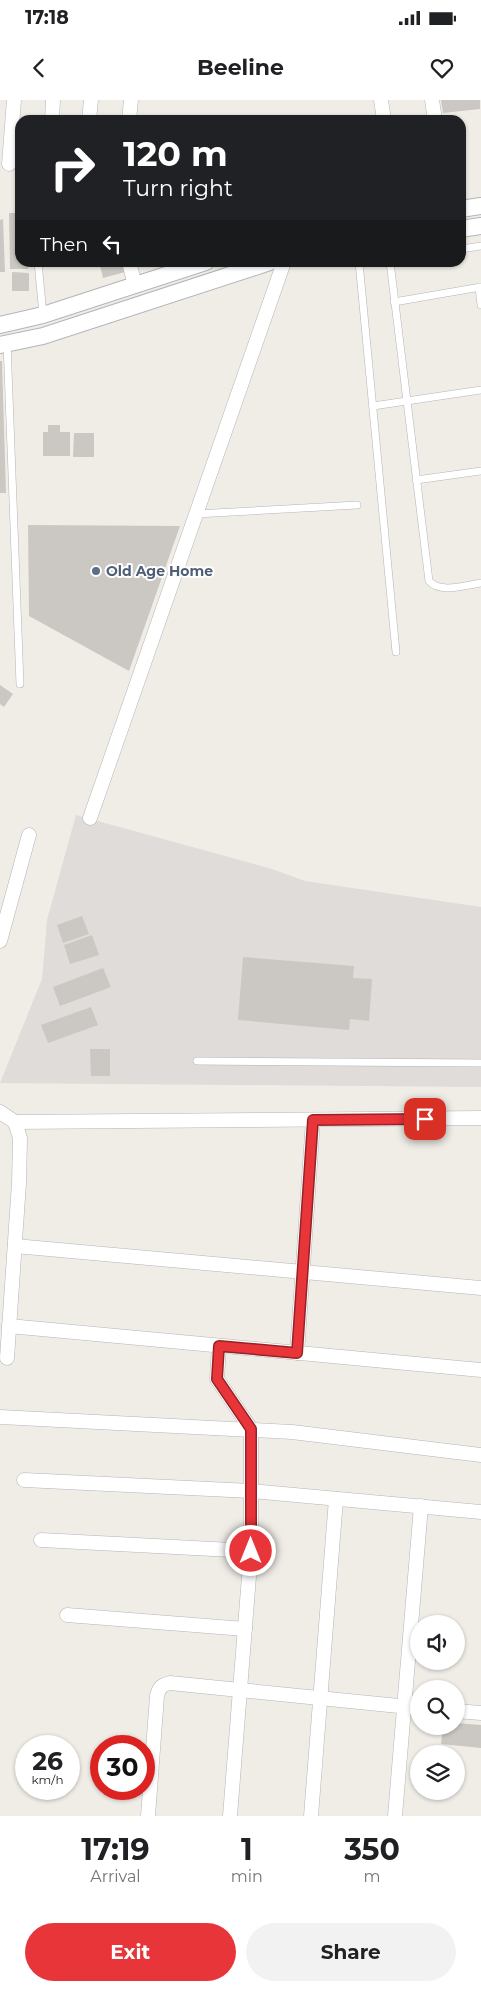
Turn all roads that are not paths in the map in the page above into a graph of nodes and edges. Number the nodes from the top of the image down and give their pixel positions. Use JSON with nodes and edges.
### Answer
{"nodes":[{"id":1,"x":14,"y":100,"type":"edge"},
{"id":2,"x":53,"y":100,"type":"edge"},
{"id":3,"x":91,"y":100,"type":"edge"},
{"id":4,"x":131,"y":100,"type":"edge"},
{"id":5,"x":381,"y":100,"type":"edge"},
{"id":6,"x":432,"y":100,"type":"edge"},
{"id":7,"x":52,"y":115,"type":"edge"},
{"id":8,"x":90,"y":115,"type":"edge"},
{"id":9,"x":130,"y":115,"type":"edge"},
{"id":10,"x":383,"y":115,"type":"edge"},
{"id":11,"x":434,"y":115,"type":"edge"},
{"id":12,"x":9,"y":164,"type":"dead end"},
{"id":13,"x":481,"y":206,"type":"edge"},
{"id":14,"x":466,"y":208,"type":"edge"},
{"id":15,"x":481,"y":226,"type":"edge"},
{"id":16,"x":466,"y":228,"type":"edge"},
{"id":17,"x":481,"y":246,"type":"edge"},
{"id":18,"x":466,"y":248,"type":"edge"},
{"id":19,"x":38,"y":267,"type":"edge"},
{"id":20,"x":130,"y":267,"type":"edge"},
{"id":21,"x":191,"y":267,"type":"edge"},
{"id":22,"x":255,"y":267,"type":"edge"},
{"id":23,"x":282,"y":267,"type":"edge"},
{"id":24,"x":359,"y":267,"type":"edge"},
{"id":25,"x":390,"y":267,"type":"edge"},
{"id":26,"x":135,"y":286,"type":"junction"},
{"id":27,"x":480,"y":287,"type":"edge"},
{"id":28,"x":394,"y":302,"type":"junction"},
{"id":29,"x":481,"y":305,"type":"edge"},
{"id":30,"x":43,"y":315,"type":"junction"},
{"id":31,"x":3,"y":324,"type":"edge"},
{"id":32,"x":3,"y":344,"type":"edge"},
{"id":33,"x":8,"y":369,"type":"junction"},
{"id":34,"x":0,"y":374,"type":"edge"},
{"id":35,"x":481,"y":390,"type":"edge"},
{"id":36,"x":406,"y":401,"type":"junction"},
{"id":37,"x":373,"y":406,"type":"junction"},
{"id":38,"x":481,"y":471,"type":"edge"},
{"id":39,"x":416,"y":480,"type":"junction"},
{"id":40,"x":357,"y":505,"type":"dead end"},
{"id":41,"x":196,"y":514,"type":"junction"},
{"id":42,"x":481,"y":583,"type":"edge"},
{"id":43,"x":396,"y":652,"type":"dead end"},
{"id":44,"x":20,"y":684,"type":"dead end"},
{"id":45,"x":90,"y":818,"type":"dead end"},
{"id":46,"x":29,"y":835,"type":"dead end"},
{"id":47,"x":0,"y":941,"type":"edge"},
{"id":48,"x":197,"y":1061,"type":"dead end"},
{"id":49,"x":481,"y":1063,"type":"edge"},
{"id":50,"x":0,"y":1112,"type":"edge"},
{"id":51,"x":481,"y":1118,"type":"edge"},
{"id":52,"x":313,"y":1120,"type":"junction"},
{"id":53,"x":15,"y":1122,"type":"junction"},
{"id":54,"x":15,"y":1246,"type":"junction"},
{"id":55,"x":302,"y":1271,"type":"junction"},
{"id":56,"x":481,"y":1288,"type":"edge"},
{"id":57,"x":9,"y":1326,"type":"junction"},
{"id":58,"x":219,"y":1346,"type":"junction"},
{"id":59,"x":297,"y":1353,"type":"junction"},
{"id":60,"x":7,"y":1358,"type":"dead end"},
{"id":61,"x":481,"y":1370,"type":"edge"},
{"id":62,"x":0,"y":1417,"type":"edge"},
{"id":63,"x":251,"y":1429,"type":"junction"},
{"id":64,"x":481,"y":1455,"type":"edge"},
{"id":65,"x":24,"y":1480,"type":"dead end"},
{"id":66,"x":251,"y":1491,"type":"junction"},
{"id":67,"x":336,"y":1499,"type":"junction"},
{"id":68,"x":420,"y":1506,"type":"junction"},
{"id":69,"x":481,"y":1512,"type":"edge"},
{"id":70,"x":41,"y":1540,"type":"dead end"},
{"id":71,"x":251,"y":1551,"type":"junction"},
{"id":72,"x":68,"y":1615,"type":"dead end"},
{"id":73,"x":245,"y":1629,"type":"junction"},
{"id":74,"x":240,"y":1691,"type":"junction"},
{"id":75,"x":320,"y":1699,"type":"junction"},
{"id":76,"x":403,"y":1707,"type":"junction"},
{"id":77,"x":410,"y":1707,"type":"edge"},
{"id":78,"x":465,"y":1712,"type":"edge"},
{"id":79,"x":481,"y":1713,"type":"edge"},
{"id":80,"x":148,"y":1816,"type":"edge"},
{"id":81,"x":230,"y":1816,"type":"edge"},
{"id":82,"x":310,"y":1816,"type":"edge"},
{"id":83,"x":395,"y":1816,"type":"edge"}],
"edges":[{"from":1,"to":12,"type":"street"},
{"from":2,"to":7,"type":"street"},
{"from":3,"to":8,"type":"street"},
{"from":4,"to":9,"type":"street"},
{"from":5,"to":10,"type":"street"},
{"from":6,"to":11,"type":"street"},
{"from":13,"to":14,"type":"street"},
{"from":15,"to":16,"type":"street"},
{"from":17,"to":18,"type":"lane"},
{"from":19,"to":30,"type":"lane"},
{"from":20,"to":26,"type":"street"},
{"from":21,"to":26,"type":"street"},
{"from":22,"to":32,"type":"street"},
{"from":23,"to":41,"type":"street"},
{"from":24,"to":37,"type":"lane"},
{"from":25,"to":28,"type":"lane"},
{"from":26,"to":30,"type":"street"},
{"from":27,"to":28,"type":"lane"},
{"from":27,"to":29,"type":"lane"},
{"from":28,"to":36,"type":"lane"},
{"from":30,"to":31,"type":"street"},
{"from":31,"to":32,"type":"street"},
{"from":32,"to":33,"type":"lane"},
{"from":33,"to":34,"type":"lane"},
{"from":33,"to":44,"type":"lane"},
{"from":35,"to":36,"type":"lane"},
{"from":36,"to":37,"type":"lane"},
{"from":36,"to":39,"type":"lane"},
{"from":37,"to":43,"type":"lane"},
{"from":38,"to":39,"type":"lane"},
{"from":39,"to":42,"type":"lane"},
{"from":40,"to":41,"type":"lane"},
{"from":41,"to":45,"type":"street"},
{"from":46,"to":47,"type":"street"},
{"from":48,"to":49,"type":"lane"},
{"from":50,"to":53,"type":"street"},
{"from":51,"to":52,"type":"street"},
{"from":52,"to":53,"type":"street"},
{"from":52,"to":55,"type":"street"},
{"from":53,"to":54,"type":"street"},
{"from":54,"to":55,"type":"street"},
{"from":54,"to":57,"type":"street"},
{"from":55,"to":56,"type":"street"},
{"from":55,"to":59,"type":"street"},
{"from":57,"to":58,"type":"street"},
{"from":57,"to":60,"type":"street"},
{"from":58,"to":59,"type":"street"},
{"from":58,"to":63,"type":"street"},
{"from":59,"to":61,"type":"street"},
{"from":62,"to":63,"type":"street"},
{"from":63,"to":64,"type":"street"},
{"from":63,"to":66,"type":"street"},
{"from":65,"to":66,"type":"street"},
{"from":66,"to":67,"type":"street"},
{"from":66,"to":71,"type":"street"},
{"from":67,"to":68,"type":"street"},
{"from":67,"to":75,"type":"street"},
{"from":68,"to":69,"type":"street"},
{"from":68,"to":76,"type":"street"},
{"from":70,"to":71,"type":"street"},
{"from":71,"to":73,"type":"street"},
{"from":72,"to":73,"type":"street"},
{"from":73,"to":74,"type":"street"},
{"from":74,"to":75,"type":"street"},
{"from":74,"to":80,"type":"street"},
{"from":74,"to":81,"type":"street"},
{"from":75,"to":76,"type":"street"},
{"from":75,"to":82,"type":"street"},
{"from":76,"to":77,"type":"street"},
{"from":76,"to":83,"type":"street"},
{"from":78,"to":79,"type":"street"}]}
